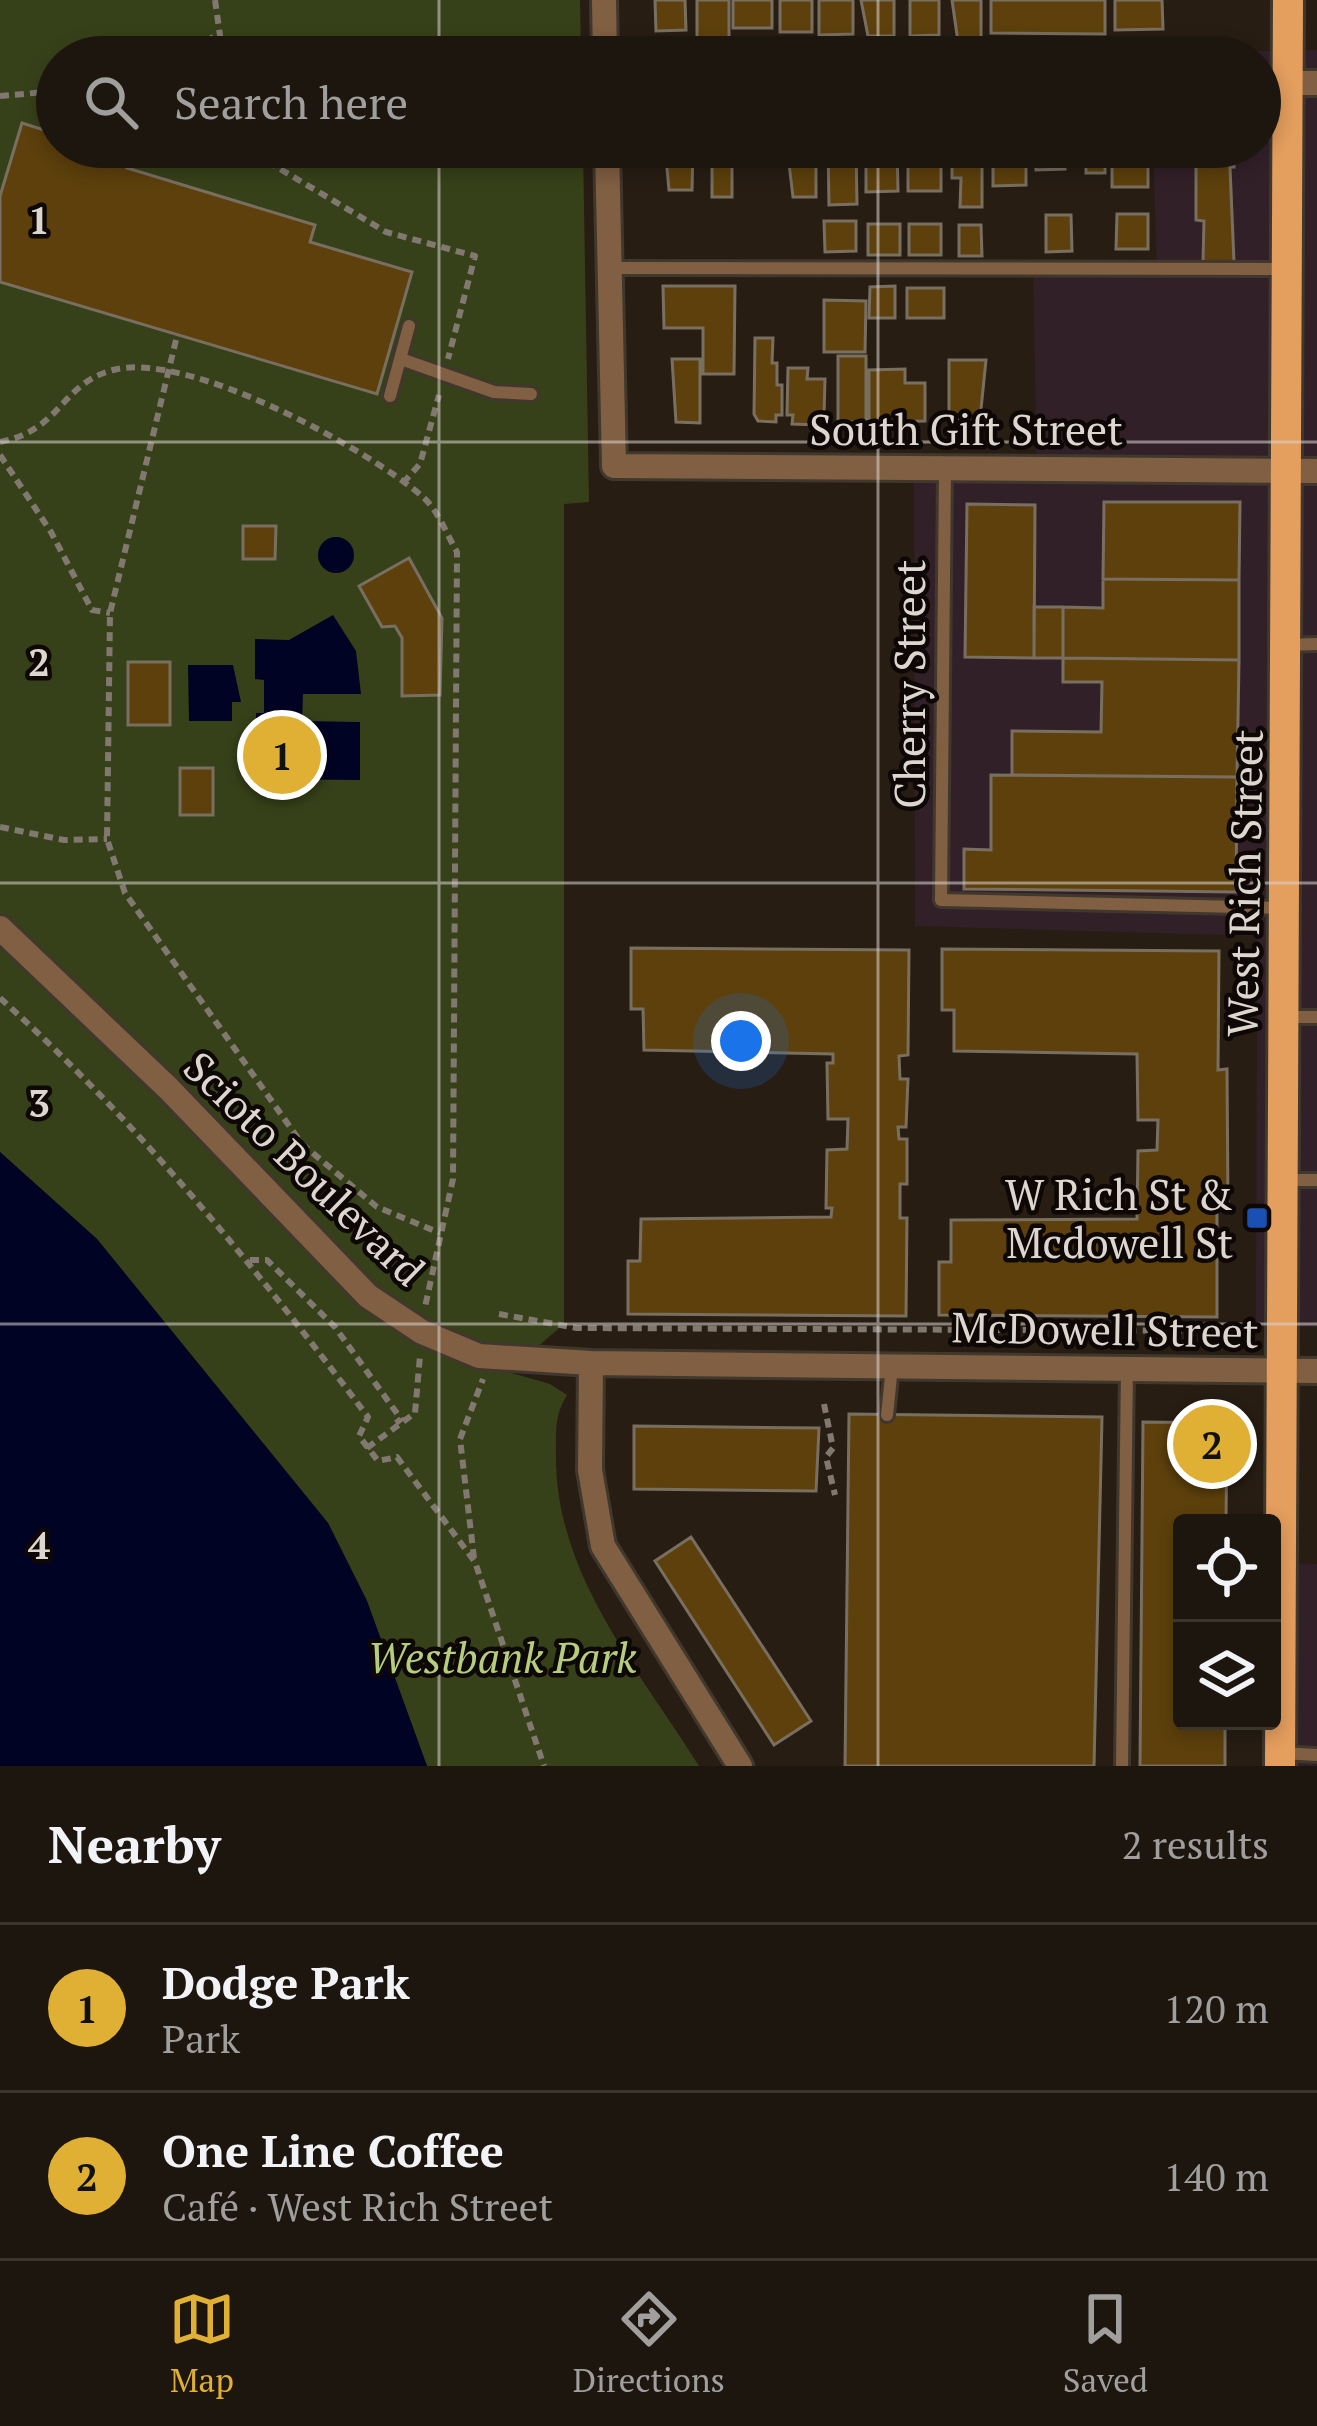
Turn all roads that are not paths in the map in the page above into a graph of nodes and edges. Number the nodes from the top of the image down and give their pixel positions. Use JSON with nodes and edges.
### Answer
{"nodes":[{"id":1,"x":604,"y":0,"type":"edge"},
{"id":2,"x":1288,"y":0,"type":"edge"},
{"id":3,"x":605,"y":36,"type":"edge"},
{"id":4,"x":1288,"y":83,"type":"edge"},
{"id":5,"x":608,"y":168,"type":"edge"},
{"id":6,"x":610,"y":268,"type":"junction"},
{"id":7,"x":1286,"y":269,"type":"junction"},
{"id":8,"x":410,"y":326,"type":"dead end"},
{"id":9,"x":401,"y":358,"type":"junction"},
{"id":10,"x":531,"y":394,"type":"dead end"},
{"id":11,"x":390,"y":396,"type":"dead end"},
{"id":12,"x":945,"y":468,"type":"junction"},
{"id":13,"x":1303,"y":471,"type":"edge"},
{"id":14,"x":1303,"y":645,"type":"edge"},
{"id":15,"x":1286,"y":908,"type":"junction"},
{"id":16,"x":0,"y":928,"type":"edge"},
{"id":17,"x":1286,"y":1017,"type":"junction"},
{"id":18,"x":1317,"y":1017,"type":"edge"},
{"id":19,"x":1282,"y":1180,"type":"junction"},
{"id":20,"x":1317,"y":1180,"type":"edge"},
{"id":21,"x":591,"y":1363,"type":"junction"},
{"id":22,"x":892,"y":1365,"type":"junction"},
{"id":23,"x":1127,"y":1368,"type":"junction"},
{"id":24,"x":1283,"y":1370,"type":"junction"},
{"id":25,"x":1317,"y":1371,"type":"edge"},
{"id":26,"x":886,"y":1414,"type":"dead end"},
{"id":27,"x":1317,"y":1755,"type":"edge"},
{"id":28,"x":1280,"y":1760,"type":"edge"},
{"id":29,"x":740,"y":1766,"type":"edge"},
{"id":30,"x":1122,"y":1766,"type":"edge"}],
"edges":[{"from":1,"to":3,"type":"street"},
{"from":2,"to":4,"type":"main road","name":"West Rich Street"},
{"from":4,"to":7,"type":"main road","name":"West Rich Street"},
{"from":5,"to":6,"type":"street"},
{"from":6,"to":7,"type":"lane"},
{"from":6,"to":12,"type":"street","name":"South Gift Street"},
{"from":7,"to":13,"type":"main road","name":"West Rich Street"},
{"from":8,"to":9,"type":"lane"},
{"from":9,"to":10,"type":"lane"},
{"from":9,"to":11,"type":"lane"},
{"from":12,"to":13,"type":"street","name":"South Gift Street"},
{"from":12,"to":15,"type":"lane","name":"Cherry Street"},
{"from":13,"to":14,"type":"main road","name":"West Rich Street"},
{"from":14,"to":15,"type":"main road","name":"West Rich Street"},
{"from":15,"to":17,"type":"main road","name":"West Rich Street"},
{"from":16,"to":21,"type":"street","name":"Scioto Boulevard"},
{"from":17,"to":18,"type":"lane"},
{"from":17,"to":19,"type":"main road","name":"West Rich Street"},
{"from":19,"to":20,"type":"lane"},
{"from":19,"to":24,"type":"main road","name":"West Rich Street"},
{"from":21,"to":22,"type":"street","name":"Scioto Boulevard"},
{"from":21,"to":29,"type":"street"},
{"from":22,"to":23,"type":"street","name":"McDowell Street"},
{"from":22,"to":26,"type":"lane"},
{"from":23,"to":24,"type":"street","name":"McDowell Street"},
{"from":23,"to":30,"type":"lane"},
{"from":24,"to":25,"type":"street","name":"McDowell Street"},
{"from":24,"to":28,"type":"main road","name":"West Rich Street"},
{"from":27,"to":28,"type":"lane"}]}
